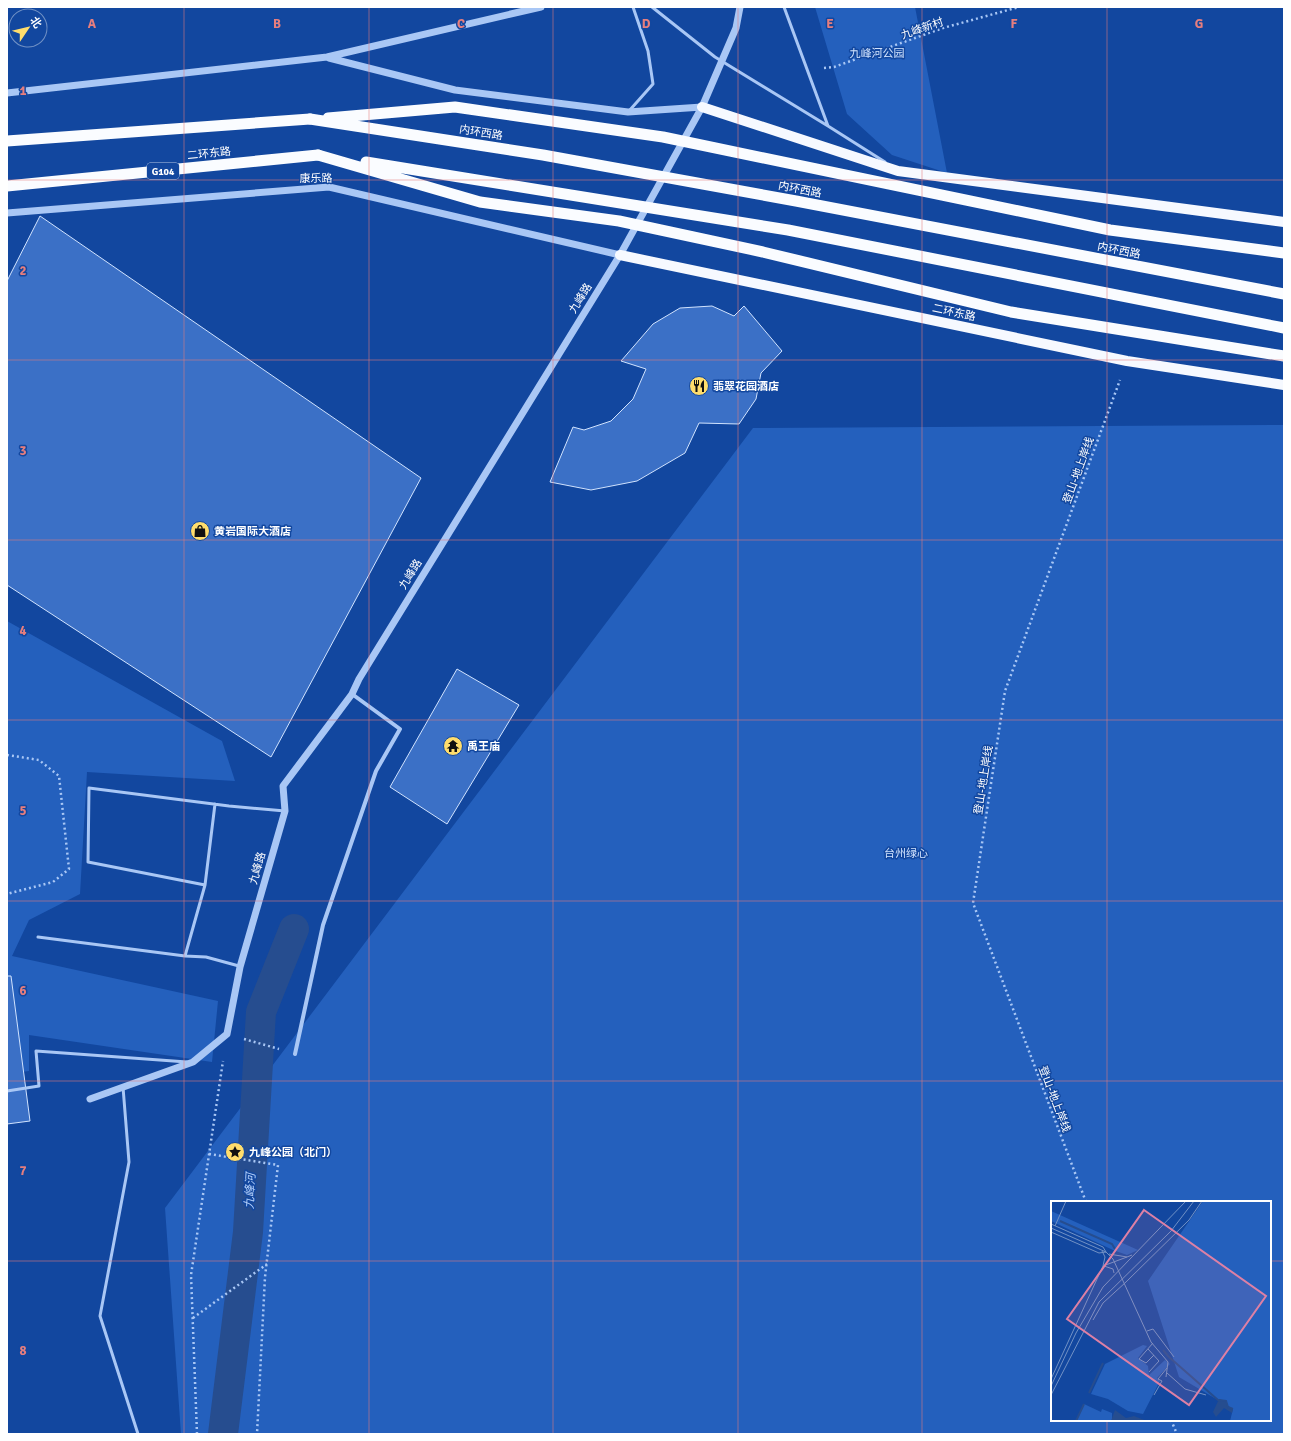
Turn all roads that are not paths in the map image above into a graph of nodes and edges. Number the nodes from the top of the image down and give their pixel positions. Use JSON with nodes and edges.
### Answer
{"nodes":[{"id":1,"x":542,"y":7,"type":"edge"},
{"id":2,"x":633,"y":7,"type":"edge"},
{"id":3,"x":652,"y":7,"type":"edge"},
{"id":4,"x":740,"y":7,"type":"edge"},
{"id":5,"x":784,"y":7,"type":"edge"},
{"id":6,"x":327,"y":58,"type":"junction"},
{"id":7,"x":722,"y":61,"type":"junction"},
{"id":8,"x":7,"y":93,"type":"edge"},
{"id":9,"x":702,"y":107,"type":"junction"},
{"id":10,"x":628,"y":112,"type":"junction"},
{"id":11,"x":310,"y":119,"type":"junction"},
{"id":12,"x":828,"y":126,"type":"junction"},
{"id":13,"x":7,"y":141,"type":"edge"},
{"id":14,"x":318,"y":155,"type":"junction"},
{"id":15,"x":898,"y":171,"type":"junction"},
{"id":16,"x":7,"y":186,"type":"edge"},
{"id":17,"x":7,"y":213,"type":"edge"},
{"id":18,"x":1284,"y":222,"type":"edge"},
{"id":19,"x":1284,"y":253,"type":"edge"},
{"id":20,"x":620,"y":255,"type":"junction"},
{"id":21,"x":1284,"y":294,"type":"edge"},
{"id":22,"x":1284,"y":328,"type":"edge"},
{"id":23,"x":1284,"y":356,"type":"edge"},
{"id":24,"x":1284,"y":385,"type":"edge"},
{"id":25,"x":352,"y":694,"type":"junction"},
{"id":26,"x":215,"y":804,"type":"junction"},
{"id":27,"x":285,"y":811,"type":"junction"},
{"id":28,"x":205,"y":885,"type":"junction"},
{"id":29,"x":38,"y":937,"type":"dead end"},
{"id":30,"x":185,"y":956,"type":"junction"},
{"id":31,"x":240,"y":966,"type":"junction"},
{"id":32,"x":295,"y":1054,"type":"road end"},
{"id":33,"x":193,"y":1062,"type":"junction"},
{"id":34,"x":123,"y":1087,"type":"junction"},
{"id":35,"x":7,"y":1091,"type":"edge"},
{"id":36,"x":90,"y":1099,"type":"dead end"},
{"id":37,"x":138,"y":1434,"type":"edge"}],
"edges":[{"from":1,"to":6,"type":"street"},
{"from":2,"to":10,"type":"lane"},
{"from":3,"to":7,"type":"lane"},
{"from":4,"to":7,"type":"street","name":"九峰路"},
{"from":5,"to":12,"type":"lane"},
{"from":6,"to":8,"type":"street"},
{"from":6,"to":10,"type":"street"},
{"from":7,"to":9,"type":"street","name":"九峰路"},
{"from":7,"to":12,"type":"lane"},
{"from":9,"to":10,"type":"street"},
{"from":9,"to":15,"type":"main road"},
{"from":9,"to":20,"type":"street","name":"九峰路"},
{"from":11,"to":13,"type":"highway"},
{"from":11,"to":19,"type":"highway","bridge":true},
{"from":11,"to":21,"type":"highway","name":"内环西路","bridge":true},
{"from":12,"to":15,"type":"lane"},
{"from":14,"to":16,"type":"highway","name":"二环东路","number":"G104"},
{"from":14,"to":22,"type":"highway","bridge":true},
{"from":14,"to":23,"type":"highway","bridge":true},
{"from":15,"to":18,"type":"main road"},
{"from":17,"to":20,"type":"street","name":"康乐路"},
{"from":20,"to":24,"type":"main road","name":"二环东路"},
{"from":20,"to":25,"type":"street","name":"九峰路"},
{"from":25,"to":27,"type":"street","name":"九峰路"},
{"from":25,"to":32,"type":"street"},
{"from":26,"to":27,"type":"lane"},
{"from":26,"to":28,"type":"lane"},
{"from":26,"to":28,"type":"lane"},
{"from":27,"to":31,"type":"street","name":"九峰路"},
{"from":28,"to":30,"type":"lane"},
{"from":29,"to":30,"type":"lane"},
{"from":30,"to":31,"type":"lane"},
{"from":31,"to":33,"type":"street","name":"九峰路"},
{"from":33,"to":34,"type":"street"},
{"from":33,"to":35,"type":"lane"},
{"from":34,"to":36,"type":"street"},
{"from":34,"to":37,"type":"lane"}]}
